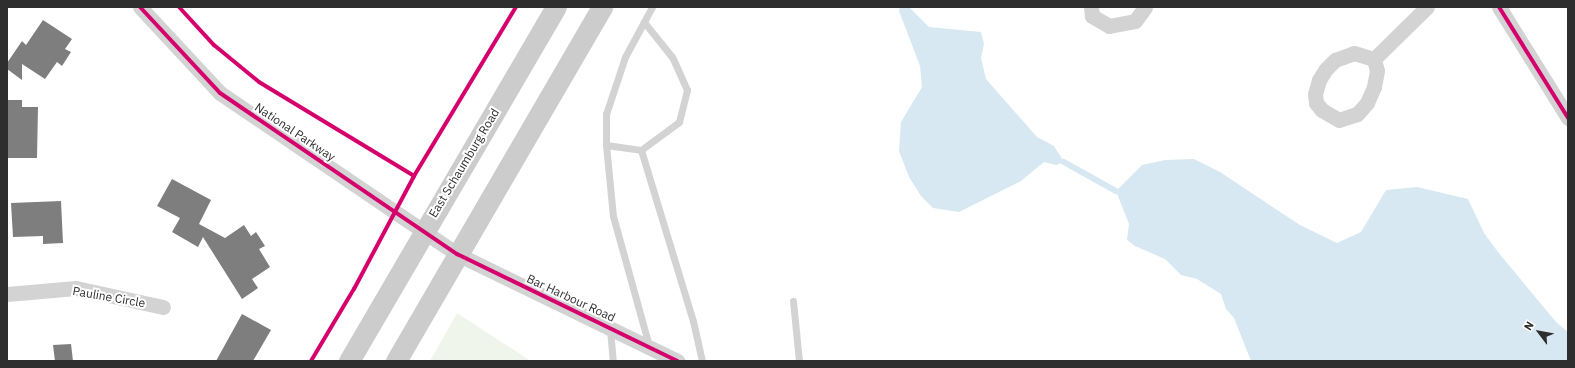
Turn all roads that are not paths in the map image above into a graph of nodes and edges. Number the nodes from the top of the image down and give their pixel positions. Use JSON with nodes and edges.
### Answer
{"nodes":[{"id":1,"x":140,"y":7,"type":"edge"},
{"id":2,"x":556,"y":7,"type":"edge"},
{"id":3,"x":602,"y":7,"type":"edge"},
{"id":4,"x":652,"y":7,"type":"edge"},
{"id":5,"x":1091,"y":7,"type":"edge"},
{"id":6,"x":1145,"y":7,"type":"edge"},
{"id":7,"x":1427,"y":7,"type":"edge"},
{"id":8,"x":1499,"y":7,"type":"edge"},
{"id":9,"x":644,"y":22,"type":"junction"},
{"id":10,"x":1374,"y":59,"type":"junction"},
{"id":11,"x":1568,"y":118,"type":"edge"},
{"id":12,"x":606,"y":145,"type":"junction"},
{"id":13,"x":641,"y":150,"type":"junction"},
{"id":14,"x":424,"y":231,"type":"junction"},
{"id":15,"x":457,"y":254,"type":"junction"},
{"id":16,"x":7,"y":294,"type":"edge"},
{"id":17,"x":793,"y":301,"type":"dead end"},
{"id":18,"x":163,"y":307,"type":"dead end"},
{"id":19,"x":610,"y":328,"type":"junction"},
{"id":20,"x":649,"y":346,"type":"junction"},
{"id":21,"x":801,"y":360,"type":"edge"},
{"id":22,"x":349,"y":361,"type":"edge"},
{"id":23,"x":396,"y":361,"type":"edge"},
{"id":24,"x":613,"y":361,"type":"edge"},
{"id":25,"x":677,"y":361,"type":"edge"},
{"id":26,"x":702,"y":361,"type":"edge"}],
"edges":[{"from":1,"to":14,"type":"street","name":"National Parkway"},
{"from":2,"to":14,"type":"main road","name":"East Schaumburg Road"},
{"from":3,"to":15,"type":"main road"},
{"from":4,"to":9,"type":"lane"},
{"from":5,"to":6,"type":"street"},
{"from":7,"to":10,"type":"street"},
{"from":8,"to":11,"type":"street"},
{"from":9,"to":12,"type":"lane"},
{"from":9,"to":13,"type":"lane"},
{"from":10,"to":10,"type":"street"},
{"from":12,"to":13,"type":"lane"},
{"from":12,"to":20,"type":"lane"},
{"from":13,"to":26,"type":"lane"},
{"from":14,"to":15,"type":"street","name":"National Parkway"},
{"from":14,"to":22,"type":"main road","name":"East Schaumburg Road"},
{"from":15,"to":19,"type":"street","name":"Bar Harbour Road"},
{"from":15,"to":23,"type":"main road"},
{"from":16,"to":18,"type":"street","name":"Pauline Circle"},
{"from":17,"to":21,"type":"lane"},
{"from":19,"to":20,"type":"street","name":"Bar Harbour Road"},
{"from":19,"to":24,"type":"lane"},
{"from":20,"to":25,"type":"street","name":"Bar Harbour Road"}]}
